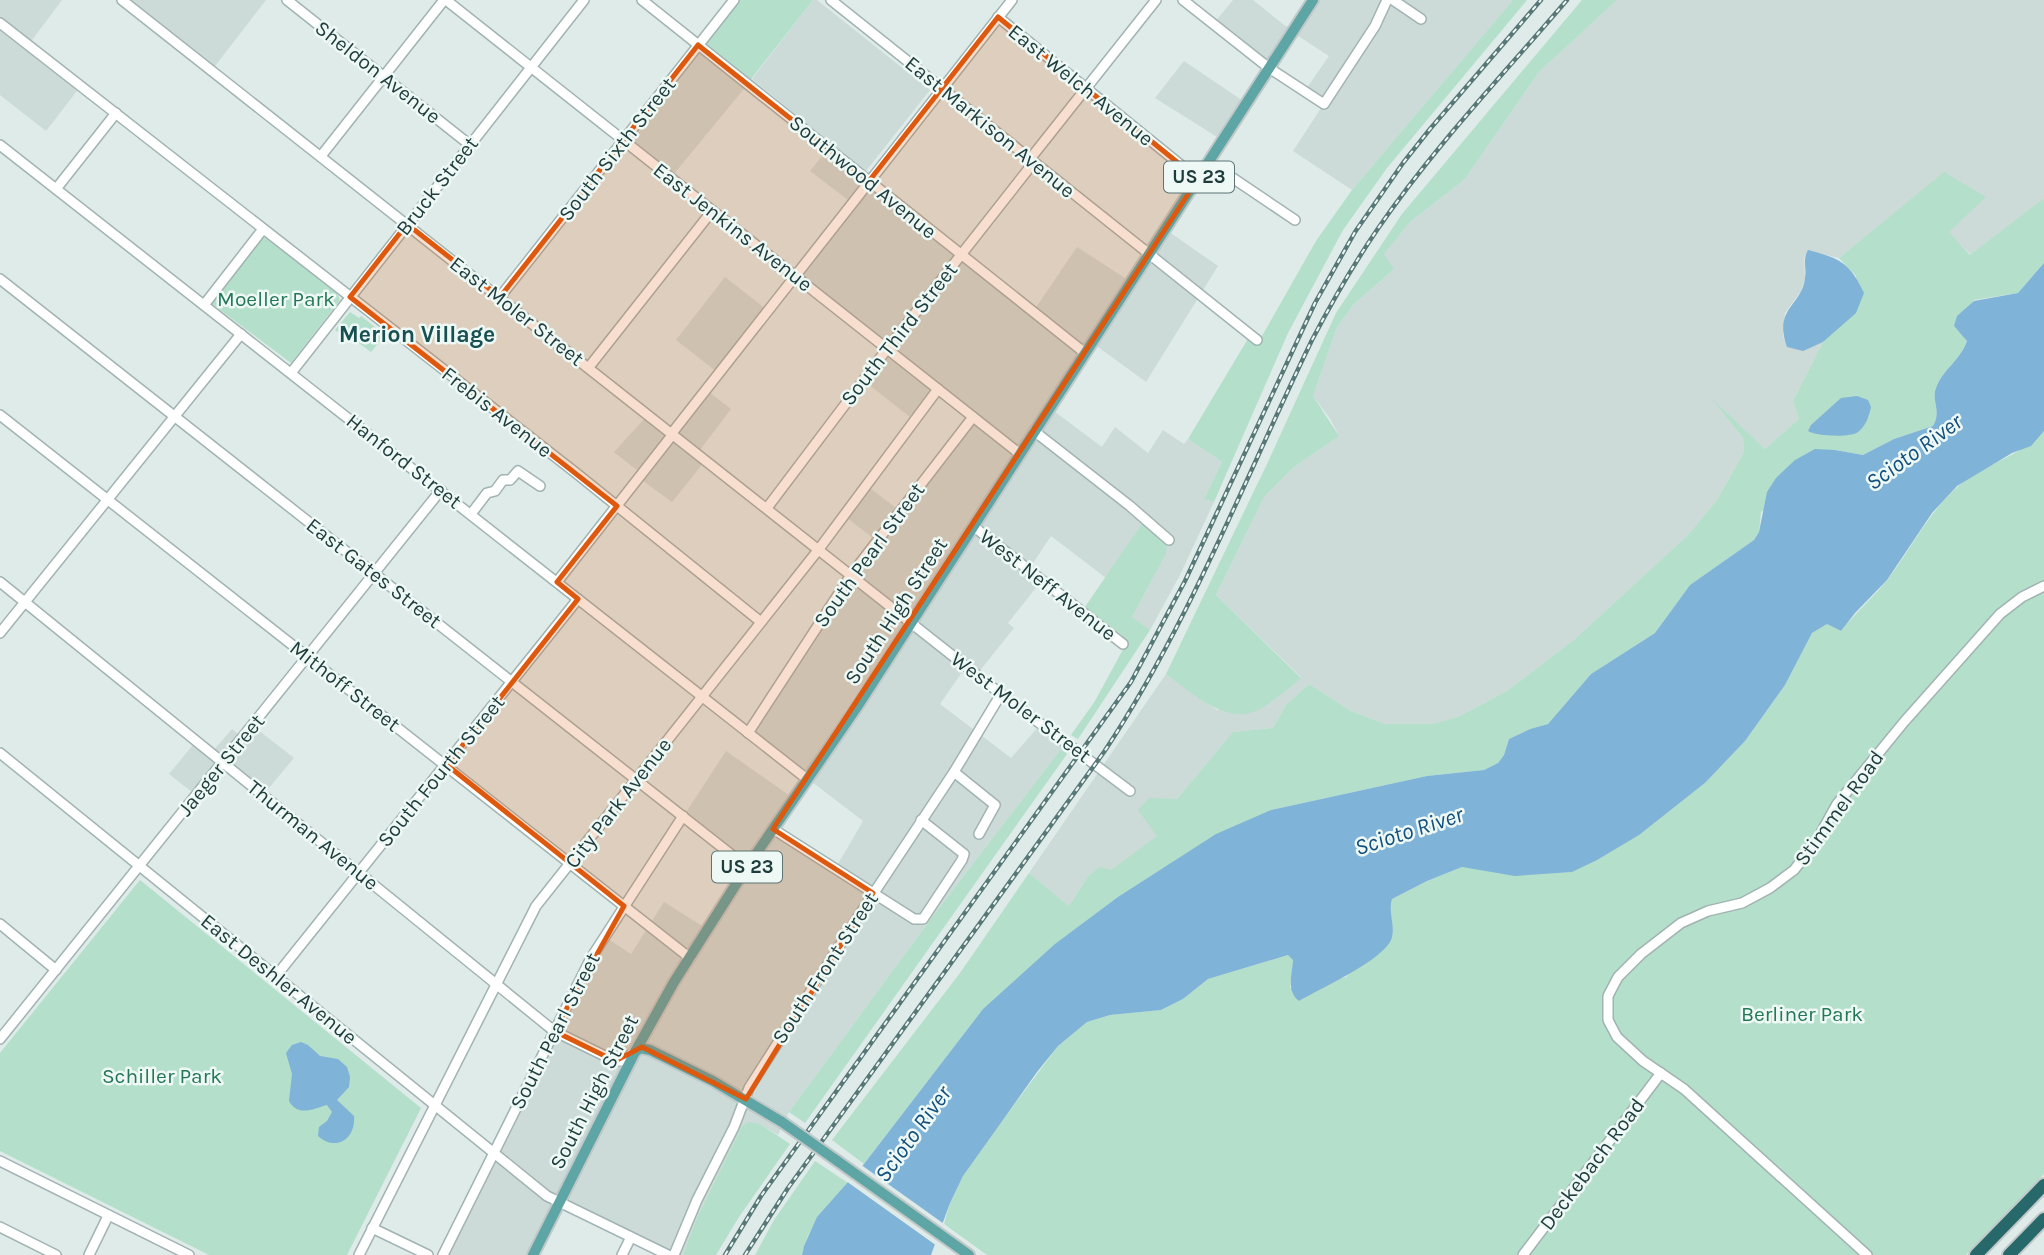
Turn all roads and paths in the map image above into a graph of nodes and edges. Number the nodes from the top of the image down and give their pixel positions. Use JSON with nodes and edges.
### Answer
{"nodes":[{"id":1,"x":122,"y":0,"type":"edge"},
{"id":2,"x":287,"y":0,"type":"edge"},
{"id":3,"x":445,"y":0,"type":"edge"},
{"id":4,"x":584,"y":0,"type":"edge"},
{"id":5,"x":642,"y":0,"type":"edge"},
{"id":6,"x":734,"y":0,"type":"edge"},
{"id":7,"x":831,"y":0,"type":"edge"},
{"id":8,"x":1156,"y":0,"type":"edge"},
{"id":9,"x":1183,"y":0,"type":"edge"},
{"id":10,"x":1313,"y":0,"type":"edge"},
{"id":11,"x":1387,"y":0,"type":"edge"},
{"id":12,"x":1393,"y":0,"type":"edge"},
{"id":13,"x":1010,"y":1,"type":"edge"},
{"id":14,"x":998,"y":18,"type":"junction"},
{"id":15,"x":1421,"y":19,"type":"dead end"},
{"id":16,"x":0,"y":23,"type":"edge"},
{"id":17,"x":698,"y":45,"type":"junction"},
{"id":18,"x":531,"y":68,"type":"junction"},
{"id":19,"x":1269,"y":68,"type":"junction"},
{"id":20,"x":384,"y":77,"type":"junction"},
{"id":21,"x":942,"y":88,"type":"junction"},
{"id":22,"x":1086,"y":88,"type":"junction"},
{"id":23,"x":116,"y":113,"type":"junction"},
{"id":24,"x":623,"y":141,"type":"junction"},
{"id":25,"x":0,"y":145,"type":"edge"},
{"id":26,"x":470,"y":145,"type":"junction"},
{"id":27,"x":321,"y":156,"type":"junction"},
{"id":28,"x":1032,"y":160,"type":"junction"},
{"id":29,"x":1209,"y":162,"type":"junction"},
{"id":30,"x":1198,"y":178,"type":"junction"},
{"id":31,"x":869,"y":181,"type":"junction"},
{"id":32,"x":56,"y":189,"type":"junction"},
{"id":33,"x":712,"y":211,"type":"junction"},
{"id":34,"x":1295,"y":220,"type":"dead end"},
{"id":35,"x":407,"y":224,"type":"junction"},
{"id":36,"x":263,"y":229,"type":"junction"},
{"id":37,"x":961,"y":254,"type":"junction"},
{"id":38,"x":1149,"y":255,"type":"junction"},
{"id":39,"x":794,"y":275,"type":"junction"},
{"id":40,"x":0,"y":279,"type":"edge"},
{"id":41,"x":351,"y":297,"type":"junction"},
{"id":42,"x":500,"y":298,"type":"junction"},
{"id":43,"x":204,"y":305,"type":"junction"},
{"id":44,"x":241,"y":334,"type":"junction"},
{"id":45,"x":1257,"y":340,"type":"dead end"},
{"id":46,"x":887,"y":349,"type":"junction"},
{"id":47,"x":1085,"y":353,"type":"junction"},
{"id":48,"x":589,"y":368,"type":"junction"},
{"id":49,"x":291,"y":373,"type":"junction"},
{"id":50,"x":938,"y":389,"type":"junction"},
{"id":51,"x":0,"y":415,"type":"edge"},
{"id":52,"x":175,"y":417,"type":"junction"},
{"id":53,"x":973,"y":417,"type":"junction"},
{"id":54,"x":1034,"y":431,"type":"junction"},
{"id":55,"x":672,"y":433,"type":"junction"},
{"id":56,"x":1020,"y":454,"type":"junction"},
{"id":57,"x":540,"y":486,"type":"dead end"},
{"id":58,"x":441,"y":490,"type":"junction"},
{"id":59,"x":108,"y":499,"type":"junction"},
{"id":60,"x":617,"y":506,"type":"junction"},
{"id":61,"x":767,"y":508,"type":"junction"},
{"id":62,"x":471,"y":514,"type":"junction"},
{"id":63,"x":973,"y":526,"type":"junction"},
{"id":64,"x":1169,"y":540,"type":"dead end"},
{"id":65,"x":818,"y":549,"type":"junction"},
{"id":66,"x":374,"y":573,"type":"junction"},
{"id":67,"x":851,"y":575,"type":"junction"},
{"id":68,"x":0,"y":582,"type":"edge"},
{"id":69,"x":557,"y":582,"type":"junction"},
{"id":70,"x":2044,"y":586,"type":"edge"},
{"id":71,"x":578,"y":599,"type":"junction"},
{"id":72,"x":25,"y":602,"type":"junction"},
{"id":73,"x":761,"y":622,"type":"junction"},
{"id":74,"x":911,"y":622,"type":"junction"},
{"id":75,"x":0,"y":634,"type":"edge"},
{"id":76,"x":1123,"y":644,"type":"dead end"},
{"id":77,"x":308,"y":656,"type":"junction"},
{"id":78,"x":512,"y":681,"type":"junction"},
{"id":79,"x":1001,"y":694,"type":"junction"},
{"id":80,"x":702,"y":696,"type":"junction"},
{"id":81,"x":748,"y":733,"type":"junction"},
{"id":82,"x":0,"y":753,"type":"edge"},
{"id":83,"x":224,"y":763,"type":"junction"},
{"id":84,"x":447,"y":765,"type":"junction"},
{"id":85,"x":954,"y":772,"type":"junction"},
{"id":86,"x":807,"y":779,"type":"junction"},
{"id":87,"x":636,"y":780,"type":"junction"},
{"id":88,"x":1130,"y":791,"type":"dead end"},
{"id":89,"x":683,"y":816,"type":"junction"},
{"id":90,"x":921,"y":820,"type":"junction"},
{"id":91,"x":773,"y":829,"type":"junction"},
{"id":92,"x":979,"y":834,"type":"dead end"},
{"id":93,"x":570,"y":863,"type":"junction"},
{"id":94,"x":141,"y":866,"type":"junction"},
{"id":95,"x":747,"y":867,"type":"junction"},
{"id":96,"x":360,"y":873,"type":"junction"},
{"id":97,"x":873,"y":893,"type":"junction"},
{"id":98,"x":624,"y":906,"type":"junction"},
{"id":99,"x":0,"y":924,"type":"edge"},
{"id":100,"x":690,"y":958,"type":"junction"},
{"id":101,"x":56,"y":970,"type":"junction"},
{"id":102,"x":276,"y":976,"type":"junction"},
{"id":103,"x":496,"y":984,"type":"junction"},
{"id":104,"x":554,"y":1031,"type":"junction"},
{"id":105,"x":0,"y":1039,"type":"edge"},
{"id":106,"x":635,"y":1052,"type":"junction"},
{"id":107,"x":1661,"y":1073,"type":"junction"},
{"id":108,"x":746,"y":1099,"type":"junction"},
{"id":109,"x":436,"y":1105,"type":"junction"},
{"id":110,"x":494,"y":1153,"type":"junction"},
{"id":111,"x":0,"y":1161,"type":"edge"},
{"id":112,"x":2044,"y":1185,"type":"edge"},
{"id":113,"x":560,"y":1202,"type":"junction"},
{"id":114,"x":108,"y":1216,"type":"junction"},
{"id":115,"x":2044,"y":1219,"type":"edge"},
{"id":116,"x":0,"y":1227,"type":"edge"},
{"id":117,"x":372,"y":1228,"type":"junction"},
{"id":118,"x":631,"y":1237,"type":"junction"},
{"id":119,"x":178,"y":1253,"type":"edge"},
{"id":120,"x":56,"y":1255,"type":"edge"},
{"id":121,"x":89,"y":1255,"type":"edge"},
{"id":122,"x":189,"y":1255,"type":"edge"},
{"id":123,"x":359,"y":1255,"type":"edge"},
{"id":124,"x":428,"y":1255,"type":"edge"},
{"id":125,"x":443,"y":1255,"type":"edge"},
{"id":126,"x":533,"y":1255,"type":"edge"},
{"id":127,"x":622,"y":1255,"type":"edge"},
{"id":128,"x":668,"y":1255,"type":"edge"},
{"id":129,"x":674,"y":1255,"type":"edge"},
{"id":130,"x":969,"y":1255,"type":"edge"},
{"id":131,"x":1523,"y":1255,"type":"edge"},
{"id":132,"x":1867,"y":1255,"type":"edge"},
{"id":133,"x":1976,"y":1255,"type":"edge"},
{"id":134,"x":2009,"y":1255,"type":"edge"}],
"edges":[{"from":1,"to":27,"type":"street","name":"East Moler Street"},
{"from":2,"to":20,"type":"street","name":"Sheldon Avenue"},
{"from":3,"to":18,"type":"street","name":"East Jenkins Avenue"},
{"from":3,"to":20,"type":"street"},
{"from":4,"to":18,"type":"street","name":"Bruck Street"},
{"from":5,"to":17,"type":"street","name":"Southwood Avenue"},
{"from":6,"to":17,"type":"street","name":"South Sixth Street"},
{"from":7,"to":21,"type":"street","name":"East Markison Avenue"},
{"from":8,"to":22,"type":"street","name":"South Third Street"},
{"from":9,"to":19,"type":"street"},
{"from":10,"to":19,"type":"main road","name":"South High Street","number":"US 23"},
{"from":11,"to":19,"type":"street"},
{"from":12,"to":15,"type":"street"},
{"from":13,"to":14,"type":"street"},
{"from":14,"to":21,"type":"street"},
{"from":14,"to":22,"type":"street","name":"East Welch Avenue"},
{"from":16,"to":23,"type":"street","name":"Frebis Avenue"},
{"from":17,"to":24,"type":"street","name":"South Sixth Street"},
{"from":17,"to":31,"type":"street","name":"Southwood Avenue"},
{"from":18,"to":24,"type":"street","name":"East Jenkins Avenue"},
{"from":18,"to":26,"type":"street","name":"Bruck Street"},
{"from":19,"to":29,"type":"main road","name":"South High Street","number":"US 23"},
{"from":20,"to":26,"type":"street","name":"Sheldon Avenue"},
{"from":20,"to":27,"type":"street"},
{"from":21,"to":28,"type":"street","name":"East Markison Avenue"},
{"from":21,"to":31,"type":"street"},
{"from":22,"to":28,"type":"street","name":"South Third Street"},
{"from":22,"to":30,"type":"street","name":"East Welch Avenue"},
{"from":23,"to":32,"type":"street"},
{"from":23,"to":36,"type":"street","name":"Frebis Avenue"},
{"from":24,"to":33,"type":"street","name":"East Jenkins Avenue"},
{"from":24,"to":42,"type":"street","name":"South Sixth Street"},
{"from":25,"to":32,"type":"street","name":"Hanford Street"},
{"from":26,"to":35,"type":"street","name":"Bruck Street"},
{"from":27,"to":35,"type":"street","name":"East Moler Street"},
{"from":28,"to":37,"type":"street","name":"South Third Street"},
{"from":28,"to":38,"type":"street","name":"East Markison Avenue"},
{"from":29,"to":30,"type":"main road","name":"South High Street","number":"US 23"},
{"from":29,"to":34,"type":"street"},
{"from":30,"to":38,"type":"main road","name":"South High Street","number":"US 23"},
{"from":31,"to":37,"type":"street","name":"Southwood Avenue"},
{"from":31,"to":39,"type":"street"},
{"from":32,"to":43,"type":"street","name":"Hanford Street"},
{"from":33,"to":39,"type":"street","name":"East Jenkins Avenue"},
{"from":33,"to":48,"type":"street"},
{"from":35,"to":41,"type":"street","name":"Bruck Street"},
{"from":35,"to":42,"type":"street","name":"East Moler Street"},
{"from":36,"to":41,"type":"street","name":"Frebis Avenue"},
{"from":36,"to":43,"type":"street"},
{"from":37,"to":46,"type":"street","name":"South Third Street"},
{"from":37,"to":47,"type":"street","name":"Southwood Avenue"},
{"from":38,"to":45,"type":"street","name":"East Markison Avenue"},
{"from":38,"to":47,"type":"main road","name":"South High Street","number":"US 23"},
{"from":39,"to":46,"type":"street","name":"East Jenkins Avenue"},
{"from":39,"to":55,"type":"street"},
{"from":40,"to":52,"type":"street","name":"East Gates Street"},
{"from":41,"to":49,"type":"street","name":"Bruck Street"},
{"from":41,"to":60,"type":"street","name":"Frebis Avenue"},
{"from":42,"to":48,"type":"street","name":"East Moler Street"},
{"from":43,"to":44,"type":"street","name":"Hanford Street"},
{"from":44,"to":49,"type":"street","name":"Hanford Street"},
{"from":44,"to":52,"type":"street"},
{"from":46,"to":50,"type":"street","name":"East Jenkins Avenue"},
{"from":46,"to":61,"type":"street","name":"South Third Street"},
{"from":47,"to":54,"type":"main road","name":"South High Street","number":"US 23"},
{"from":48,"to":55,"type":"street","name":"East Moler Street"},
{"from":49,"to":58,"type":"street","name":"Hanford Street"},
{"from":50,"to":53,"type":"street","name":"East Jenkins Avenue"},
{"from":50,"to":65,"type":"street","name":"City Park Avenue"},
{"from":51,"to":59,"type":"street","name":"Mithoff Street"},
{"from":52,"to":59,"type":"street"},
{"from":52,"to":66,"type":"street","name":"East Gates Street"},
{"from":53,"to":56,"type":"street","name":"East Jenkins Avenue"},
{"from":53,"to":67,"type":"street","name":"South Pearl Street"},
{"from":54,"to":56,"type":"main road","name":"South High Street","number":"US 23"},
{"from":54,"to":64,"type":"street"},
{"from":55,"to":60,"type":"street"},
{"from":55,"to":61,"type":"street","name":"East Moler Street"},
{"from":56,"to":63,"type":"main road","name":"South High Street","number":"US 23"},
{"from":57,"to":62,"type":"street"},
{"from":58,"to":62,"type":"street","name":"Hanford Street"},
{"from":58,"to":66,"type":"street","name":"Jaeger Street"},
{"from":59,"to":72,"type":"street"},
{"from":59,"to":77,"type":"street","name":"Mithoff Street"},
{"from":60,"to":69,"type":"street"},
{"from":60,"to":73,"type":"street","name":"Frebis Avenue"},
{"from":61,"to":65,"type":"street","name":"East Moler Street"},
{"from":62,"to":69,"type":"street","name":"Hanford Street"},
{"from":63,"to":74,"type":"main road","name":"South High Street","number":"US 23"},
{"from":63,"to":76,"type":"street","name":"West Neff Avenue"},
{"from":65,"to":67,"type":"street","name":"East Moler Street"},
{"from":65,"to":73,"type":"street","name":"City Park Avenue"},
{"from":66,"to":77,"type":"street","name":"Jaeger Street"},
{"from":66,"to":78,"type":"street","name":"East Gates Street"},
{"from":67,"to":74,"type":"street","name":"East Moler Street"},
{"from":67,"to":81,"type":"street","name":"South Pearl Street"},
{"from":68,"to":72,"type":"street","name":"Thurman Avenue"},
{"from":69,"to":71,"type":"street","name":"Hanford Street"},
{"from":70,"to":107,"type":"street","name":"Stimmel Road"},
{"from":71,"to":78,"type":"street","name":"South Fourth Street"},
{"from":71,"to":80,"type":"street","name":"Hanford Street"},
{"from":72,"to":75,"type":"street"},
{"from":72,"to":83,"type":"street","name":"Thurman Avenue"},
{"from":73,"to":80,"type":"street","name":"City Park Avenue"},
{"from":74,"to":79,"type":"street","name":"West Moler Street"},
{"from":74,"to":86,"type":"main road","name":"South High Street","number":"US 23"},
{"from":77,"to":83,"type":"street","name":"Jaeger Street"},
{"from":77,"to":84,"type":"street","name":"Mithoff Street"},
{"from":78,"to":84,"type":"street","name":"South Fourth Street"},
{"from":78,"to":87,"type":"street","name":"East Gates Street"},
{"from":79,"to":85,"type":"street","name":"South Front Street"},
{"from":79,"to":88,"type":"street","name":"West Moler Street"},
{"from":80,"to":81,"type":"street","name":"Hanford Street"},
{"from":80,"to":87,"type":"street","name":"City Park Avenue"},
{"from":81,"to":86,"type":"street","name":"Hanford Street"},
{"from":82,"to":94,"type":"street","name":"East Deshler Avenue"},
{"from":83,"to":94,"type":"street","name":"Jaeger Street"},
{"from":83,"to":96,"type":"street","name":"Thurman Avenue"},
{"from":84,"to":93,"type":"street","name":"Mithoff Street"},
{"from":84,"to":96,"type":"street","name":"South Fourth Street"},
{"from":85,"to":90,"type":"street","name":"South Front Street"},
{"from":85,"to":92,"type":"street"},
{"from":86,"to":91,"type":"main road","name":"South High Street","number":"US 23"},
{"from":87,"to":89,"type":"street","name":"East Gates Street"},
{"from":87,"to":93,"type":"street","name":"City Park Avenue"},
{"from":89,"to":95,"type":"street","name":"East Gates Street"},
{"from":89,"to":98,"type":"street","name":"South Pearl Street"},
{"from":90,"to":97,"type":"street","name":"South Front Street"},
{"from":90,"to":97,"type":"street"},
{"from":91,"to":95,"type":"main road","name":"South High Street","number":"US 23"},
{"from":91,"to":97,"type":"street"},
{"from":93,"to":98,"type":"street","name":"Mithoff Street"},
{"from":93,"to":103,"type":"street","name":"City Park Avenue"},
{"from":94,"to":101,"type":"street","name":"Jaeger Street"},
{"from":94,"to":102,"type":"street","name":"East Deshler Avenue"},
{"from":95,"to":100,"type":"main road","name":"South High Street","number":"US 23"},
{"from":96,"to":102,"type":"street","name":"South Fourth Street"},
{"from":96,"to":103,"type":"street","name":"Thurman Avenue"},
{"from":97,"to":108,"type":"street","name":"South Front Street"},
{"from":98,"to":100,"type":"street","name":"Mithoff Street"},
{"from":98,"to":104,"type":"street","name":"South Pearl Street"},
{"from":99,"to":101,"type":"street"},
{"from":100,"to":106,"type":"main road","name":"South High Street","number":"US 23"},
{"from":101,"to":105,"type":"street","name":"Jaeger Street"},
{"from":102,"to":109,"type":"street","name":"East Deshler Avenue"},
{"from":103,"to":104,"type":"street","name":"Thurman Avenue"},
{"from":103,"to":109,"type":"street","name":"City Park Avenue"},
{"from":104,"to":106,"type":"street","name":"Thurman Avenue"},
{"from":104,"to":110,"type":"street","name":"South Pearl Street"},
{"from":106,"to":108,"type":"main road"},
{"from":106,"to":113,"type":"main road","name":"South High Street","number":"US 23"},
{"from":107,"to":131,"type":"street","name":"Deckebach Road"},
{"from":107,"to":132,"type":"street","name":"Stimmel Road"},
{"from":108,"to":129,"type":"street","name":"South Front Street"},
{"from":108,"to":130,"type":"main road","bridge":true},
{"from":109,"to":110,"type":"street","name":"East Deshler Avenue"},
{"from":109,"to":117,"type":"street","name":"City Park Avenue"},
{"from":110,"to":113,"type":"street","name":"East Deshler Avenue"},
{"from":110,"to":125,"type":"street","name":"South Pearl Street"},
{"from":111,"to":114,"type":"street"},
{"from":112,"to":133,"type":"highway"},
{"from":113,"to":118,"type":"street","name":"East Deshler Avenue"},
{"from":113,"to":126,"type":"main road","name":"South High Street","number":"US 23"},
{"from":114,"to":119,"type":"street"},
{"from":114,"to":121,"type":"street"},
{"from":115,"to":134,"type":"highway"},
{"from":116,"to":120,"type":"street"},
{"from":117,"to":123,"type":"street","name":"City Park Avenue"},
{"from":117,"to":124,"type":"street"},
{"from":118,"to":127,"type":"street"},
{"from":118,"to":128,"type":"street","name":"East Deshler Avenue"},
{"from":119,"to":122,"type":"street"}]}
